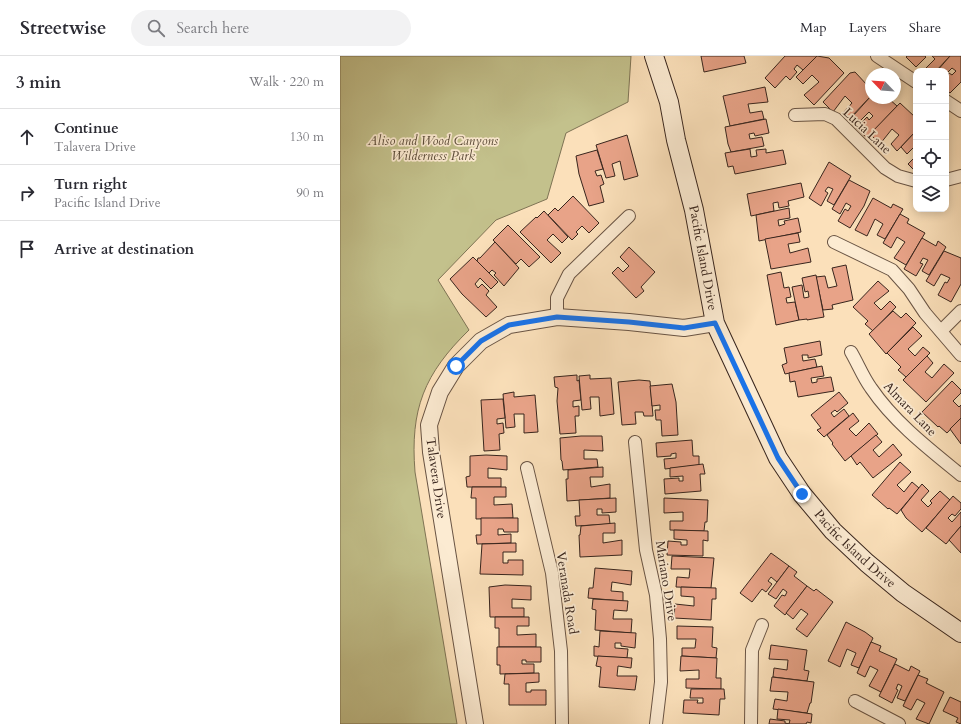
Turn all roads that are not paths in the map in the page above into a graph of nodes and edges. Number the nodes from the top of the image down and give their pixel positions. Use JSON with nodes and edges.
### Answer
{"nodes":[{"id":1,"x":654,"y":56,"type":"edge"},
{"id":2,"x":877,"y":56,"type":"edge"},
{"id":3,"x":913,"y":80,"type":"edge"},
{"id":4,"x":949,"y":104,"type":"edge"},
{"id":5,"x":961,"y":111,"type":"edge"},
{"id":6,"x":795,"y":115,"type":"dead end"},
{"id":7,"x":961,"y":176,"type":"edge"},
{"id":8,"x":949,"y":179,"type":"edge"},
{"id":9,"x":913,"y":180,"type":"edge"},
{"id":10,"x":629,"y":216,"type":"dead end"},
{"id":11,"x":834,"y":242,"type":"dead end"},
{"id":12,"x":961,"y":312,"type":"edge"},
{"id":13,"x":557,"y":317,"type":"junction"},
{"id":14,"x":715,"y":323,"type":"junction"},
{"id":15,"x":941,"y":331,"type":"junction"},
{"id":16,"x":852,"y":352,"type":"dead end"},
{"id":17,"x":961,"y":355,"type":"edge"},
{"id":18,"x":635,"y":442,"type":"dead end"},
{"id":19,"x":527,"y":468,"type":"dead end"},
{"id":20,"x":961,"y":475,"type":"edge"},
{"id":21,"x":762,"y":625,"type":"dead end"},
{"id":22,"x":961,"y":633,"type":"edge"},
{"id":23,"x":855,"y":701,"type":"dead end"},
{"id":24,"x":475,"y":724,"type":"edge"},
{"id":25,"x":562,"y":724,"type":"edge"},
{"id":26,"x":656,"y":724,"type":"edge"},
{"id":27,"x":751,"y":724,"type":"edge"},
{"id":28,"x":899,"y":724,"type":"edge"}],
"edges":[{"from":1,"to":14,"type":"main road","name":"Pacific Island Drive"},
{"from":2,"to":3,"type":"street"},
{"from":4,"to":5,"type":"street"},
{"from":6,"to":9,"type":"street","name":"Lucia Lane"},
{"from":7,"to":8,"type":"street"},
{"from":10,"to":13,"type":"street"},
{"from":11,"to":15,"type":"street"},
{"from":12,"to":15,"type":"street"},
{"from":13,"to":14,"type":"street","name":"Talavera Drive"},
{"from":13,"to":24,"type":"street","name":"Talavera Drive"},
{"from":14,"to":22,"type":"main road","name":"Pacific Island Drive"},
{"from":15,"to":17,"type":"street"},
{"from":16,"to":20,"type":"street","name":"Almara Lane"},
{"from":18,"to":26,"type":"street","name":"Mariano Drive"},
{"from":19,"to":25,"type":"street","name":"Veranada Road"},
{"from":21,"to":27,"type":"street"},
{"from":23,"to":28,"type":"street"}]}
